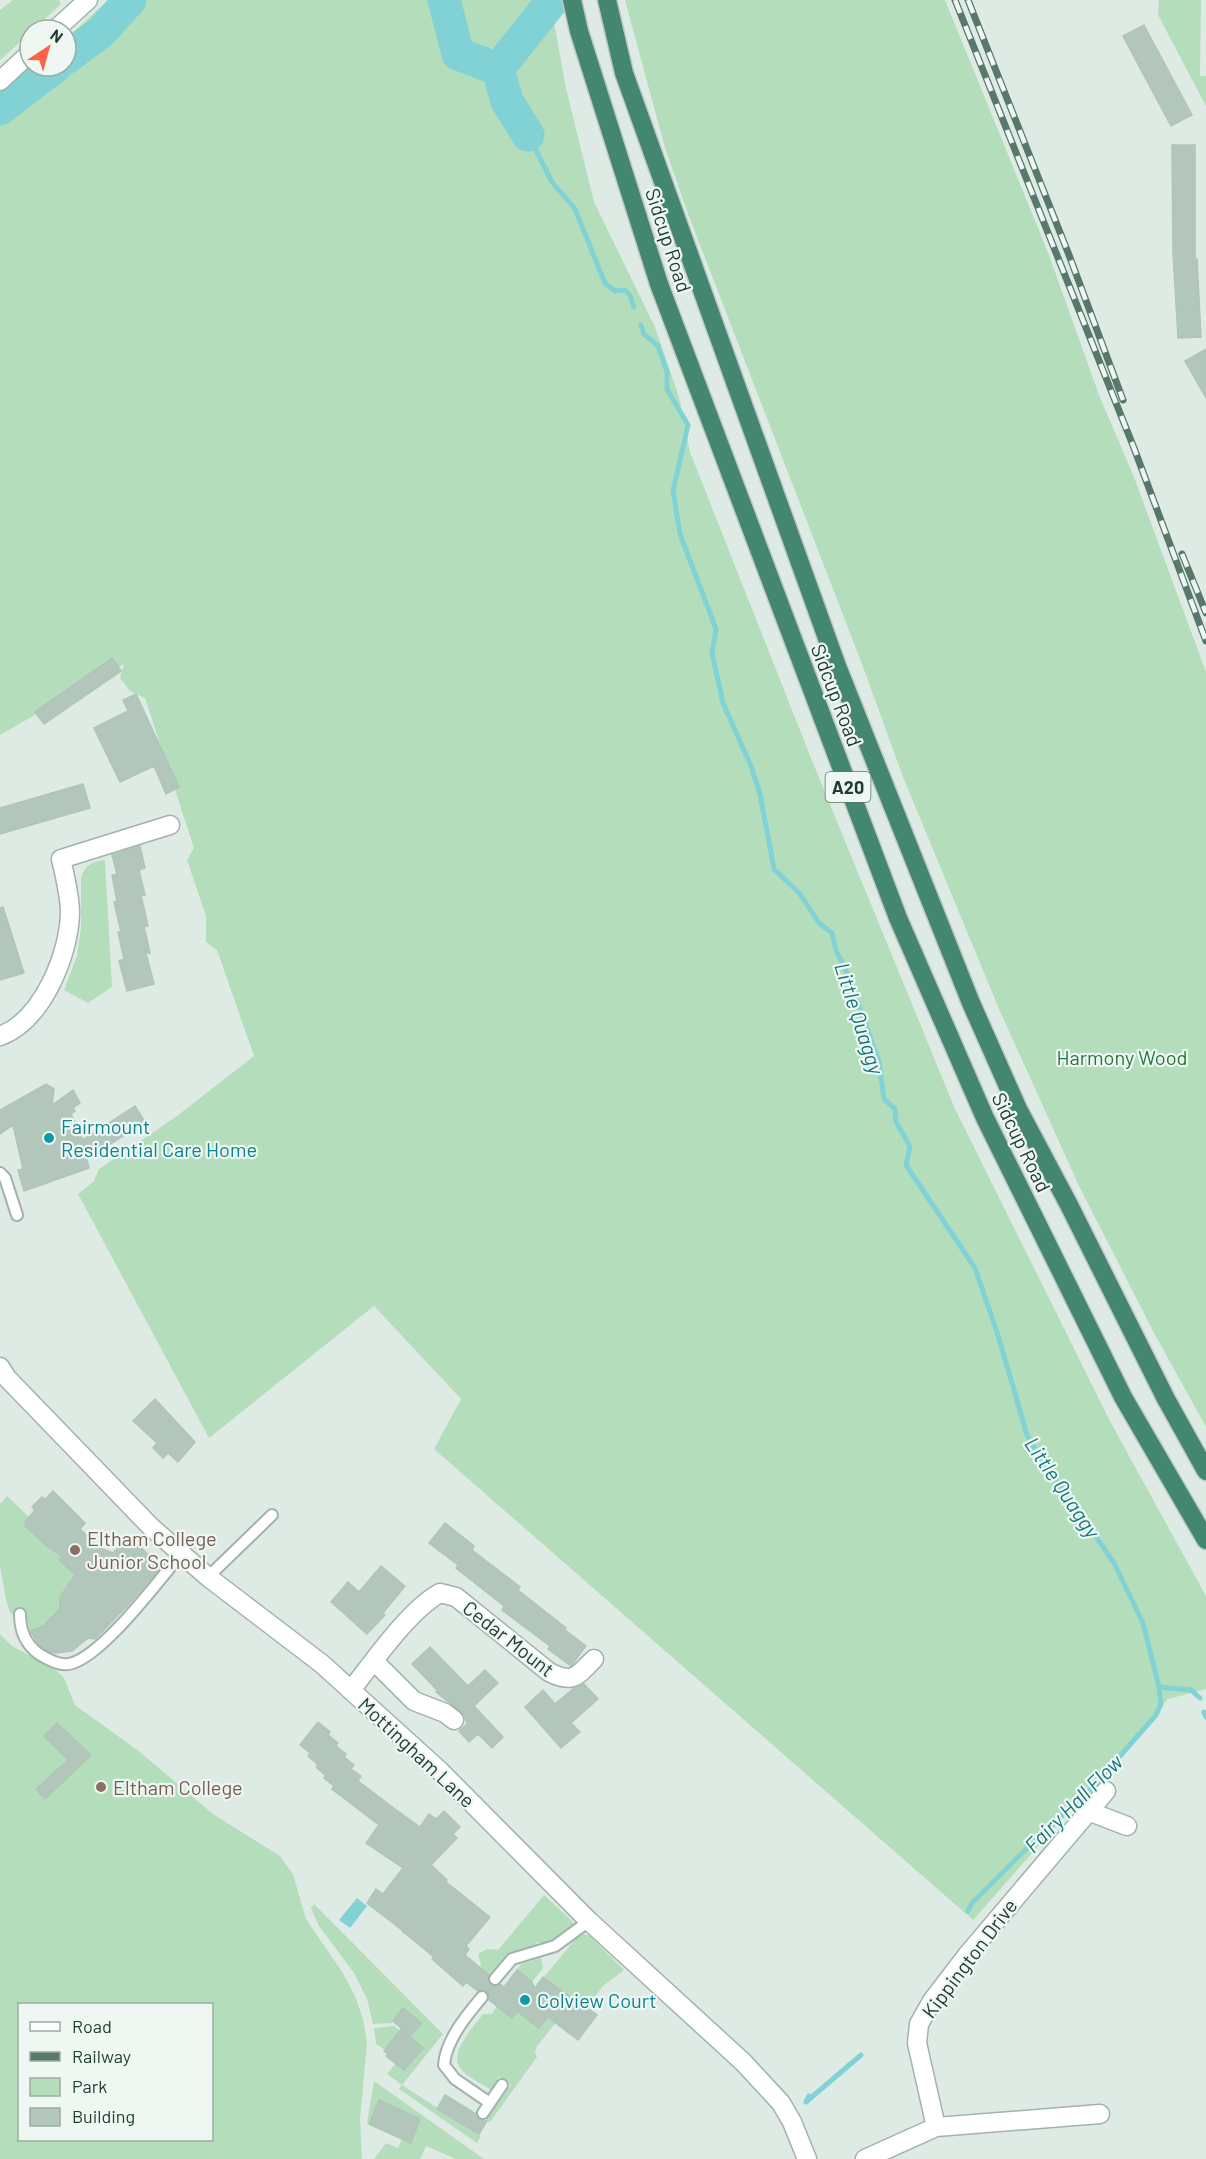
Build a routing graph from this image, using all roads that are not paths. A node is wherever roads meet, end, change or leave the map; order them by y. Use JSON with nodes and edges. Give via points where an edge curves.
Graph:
{"nodes":[{"id":1,"x":88,"y":0,"type":"edge"},
{"id":2,"x":572,"y":0,"type":"edge"},
{"id":3,"x":607,"y":0,"type":"edge"},
{"id":4,"x":68,"y":18,"type":"edge"},
{"id":5,"x":18,"y":65,"type":"edge"},
{"id":6,"x":0,"y":81,"type":"edge"},
{"id":7,"x":170,"y":825,"type":"dead end"},
{"id":8,"x":0,"y":1036,"type":"edge"},
{"id":9,"x":0,"y":1173,"type":"edge"},
{"id":10,"x":17,"y":1215,"type":"dead end"},
{"id":11,"x":0,"y":1367,"type":"edge"},
{"id":12,"x":1206,"y":1471,"type":"edge"},
{"id":13,"x":272,"y":1515,"type":"dead end"},
{"id":14,"x":1206,"y":1540,"type":"edge"},
{"id":15,"x":181,"y":1554,"type":"junction"},
{"id":16,"x":208,"y":1577,"type":"junction"},
{"id":17,"x":20,"y":1614,"type":"dead end"},
{"id":18,"x":594,"y":1659,"type":"dead end"},
{"id":19,"x":374,"y":1661,"type":"junction"},
{"id":20,"x":351,"y":1690,"type":"junction"},
{"id":21,"x":454,"y":1720,"type":"dead end"},
{"id":22,"x":1106,"y":1791,"type":"dead end"},
{"id":23,"x":1088,"y":1811,"type":"junction"},
{"id":24,"x":1127,"y":1826,"type":"dead end"},
{"id":25,"x":589,"y":1921,"type":"junction"},
{"id":26,"x":495,"y":1979,"type":"dead end"},
{"id":27,"x":482,"y":1997,"type":"dead end"},
{"id":28,"x":502,"y":2085,"type":"dead end"},
{"id":29,"x":490,"y":2103,"type":"junction"},
{"id":30,"x":483,"y":2113,"type":"dead end"},
{"id":31,"x":1100,"y":2114,"type":"dead end"},
{"id":32,"x":936,"y":2127,"type":"junction"},
{"id":33,"x":807,"y":2159,"type":"edge"},
{"id":34,"x":865,"y":2159,"type":"edge"}],
"edges":[{"from":1,"to":4,"type":"street"},
{"from":2,"to":14,"type":"highway","name":"Sidcup Road","number":"A20","via":[[659,284],[898,918],[984,1118],[1123,1397]]},
{"from":3,"to":12,"type":"highway","name":"Sidcup Road","number":"A20","via":[[628,83],[837,666],[967,992],[1018,1109]]},
{"from":5,"to":6,"type":"street"},
{"from":7,"to":8,"type":"street","via":[[61,859],[70,913],[60,967],[44,997],[20,1024]]},
{"from":9,"to":10,"type":"lane","via":[[6,1178]]},
{"from":11,"to":15,"type":"street","name":"Mottingham Lane","via":[[139,1516]]},
{"from":13,"to":16,"type":"lane"},
{"from":15,"to":16,"type":"street","name":"Mottingham Lane"},
{"from":15,"to":17,"type":"lane","via":[[93,1653],[72,1664],[54,1662],[30,1646],[22,1636]]},
{"from":16,"to":20,"type":"street","name":"Mottingham Lane"},
{"from":18,"to":19,"type":"street","name":"Cedar Mount","via":[[576,1677],[563,1679],[456,1597],[440,1593],[426,1601]]},
{"from":19,"to":20,"type":"street","name":"Cedar Mount"},
{"from":19,"to":21,"type":"street","via":[[414,1701]]},
{"from":20,"to":25,"type":"street","name":"Mottingham Lane","via":[[440,1771]]},
{"from":22,"to":23,"type":"street","name":"Kippington Drive"},
{"from":23,"to":24,"type":"street"},
{"from":23,"to":32,"type":"street","name":"Kippington Drive","via":[[968,1954],[919,2024],[917,2043]]},
{"from":25,"to":26,"type":"lane","via":[[555,1946],[512,1959]]},
{"from":25,"to":33,"type":"street","name":"Mottingham Lane","via":[[766,2085],[792,2122]]},
{"from":27,"to":29,"type":"lane","via":[[447,2049],[444,2065],[455,2079]]},
{"from":28,"to":29,"type":"lane"},
{"from":29,"to":30,"type":"lane"},
{"from":31,"to":32,"type":"street"},
{"from":32,"to":34,"type":"street"}]}
